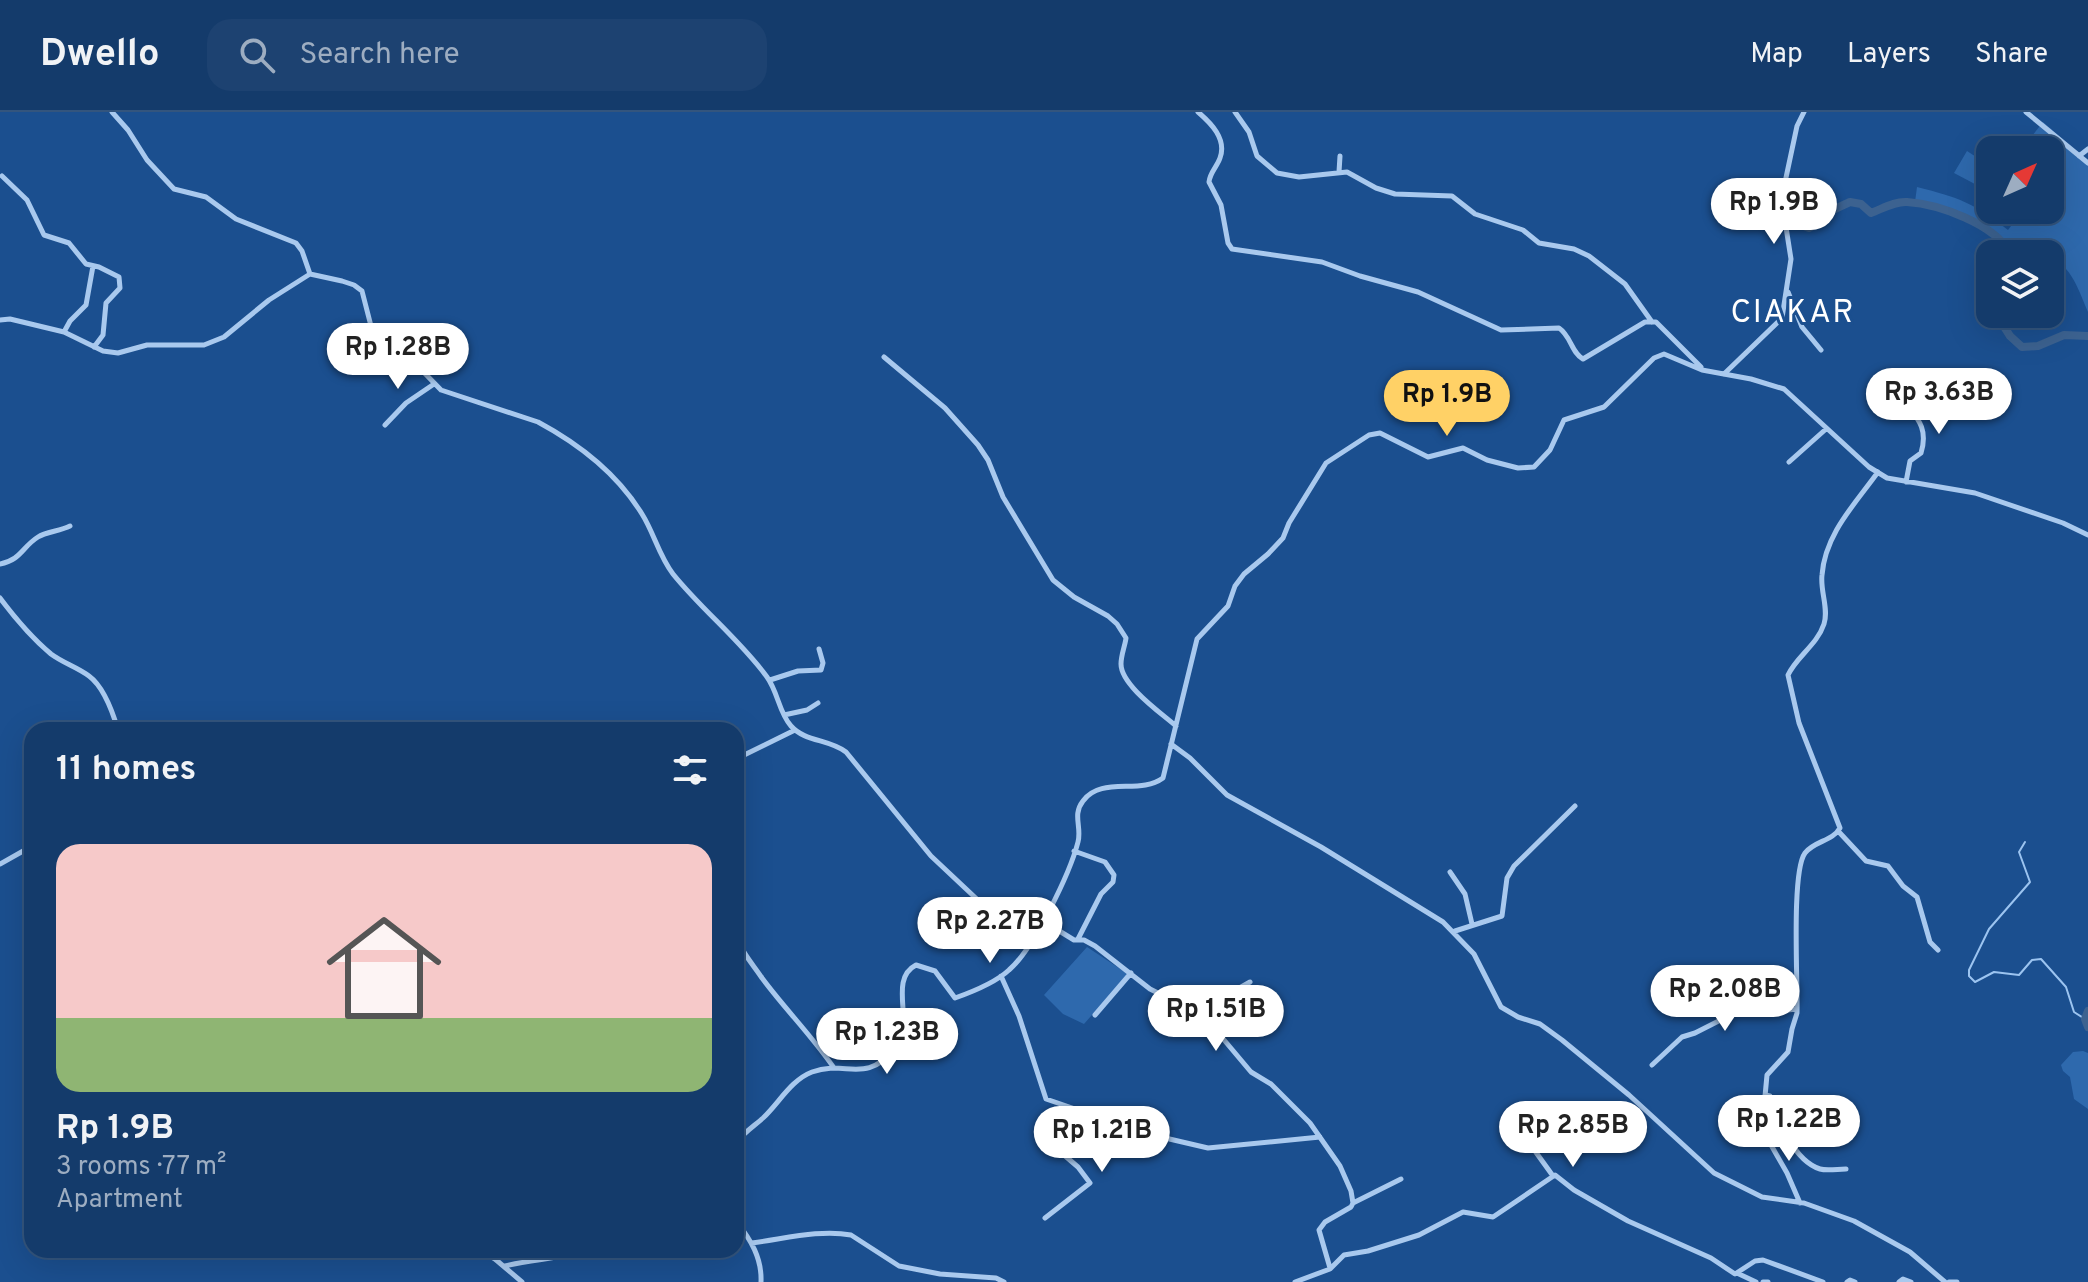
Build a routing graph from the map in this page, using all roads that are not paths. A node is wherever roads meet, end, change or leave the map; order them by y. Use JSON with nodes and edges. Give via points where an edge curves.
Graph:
{"nodes":[{"id":1,"x":112,"y":112,"type":"edge"},
{"id":2,"x":1198,"y":112,"type":"edge"},
{"id":3,"x":1235,"y":112,"type":"edge"},
{"id":4,"x":1804,"y":112,"type":"edge"},
{"id":5,"x":2026,"y":112,"type":"edge"},
{"id":6,"x":2088,"y":149,"type":"edge"},
{"id":7,"x":1340,"y":156,"type":"dead end"},
{"id":8,"x":2079,"y":156,"type":"junction"},
{"id":9,"x":2088,"y":163,"type":"edge"},
{"id":10,"x":1339,"y":172,"type":"junction"},
{"id":11,"x":2,"y":176,"type":"edge"},
{"id":12,"x":93,"y":266,"type":"junction"},
{"id":13,"x":310,"y":274,"type":"junction"},
{"id":14,"x":1788,"y":292,"type":"junction"},
{"id":15,"x":0,"y":320,"type":"edge"},
{"id":16,"x":1653,"y":324,"type":"junction"},
{"id":17,"x":64,"y":332,"type":"junction"},
{"id":18,"x":94,"y":347,"type":"junction"},
{"id":19,"x":1821,"y":350,"type":"dead end"},
{"id":20,"x":884,"y":357,"type":"dead end"},
{"id":21,"x":1708,"y":372,"type":"junction"},
{"id":22,"x":1724,"y":374,"type":"junction"},
{"id":23,"x":434,"y":384,"type":"junction"},
{"id":24,"x":1902,"y":397,"type":"dead end"},
{"id":25,"x":385,"y":425,"type":"dead end"},
{"id":26,"x":1826,"y":429,"type":"junction"},
{"id":27,"x":1789,"y":462,"type":"dead end"},
{"id":28,"x":1878,"y":472,"type":"junction"},
{"id":29,"x":1906,"y":482,"type":"junction"},
{"id":30,"x":70,"y":526,"type":"dead end"},
{"id":31,"x":2088,"y":535,"type":"edge"},
{"id":32,"x":0,"y":564,"type":"edge"},
{"id":33,"x":0,"y":598,"type":"edge"},
{"id":34,"x":819,"y":649,"type":"dead end"},
{"id":35,"x":770,"y":680,"type":"junction"},
{"id":36,"x":818,"y":703,"type":"dead end"},
{"id":37,"x":784,"y":715,"type":"junction"},
{"id":38,"x":115,"y":722,"type":"edge"},
{"id":39,"x":1176,"y":726,"type":"junction"},
{"id":40,"x":795,"y":730,"type":"junction"},
{"id":41,"x":1171,"y":744,"type":"junction"},
{"id":42,"x":744,"y":755,"type":"edge"},
{"id":43,"x":1575,"y":806,"type":"dead end"},
{"id":44,"x":1839,"y":832,"type":"junction"},
{"id":45,"x":24,"y":850,"type":"edge"},
{"id":46,"x":1074,"y":851,"type":"junction"},
{"id":47,"x":0,"y":864,"type":"edge"},
{"id":48,"x":1450,"y":872,"type":"dead end"},
{"id":49,"x":1043,"y":921,"type":"junction"},
{"id":50,"x":1472,"y":924,"type":"junction"},
{"id":51,"x":1455,"y":931,"type":"junction"},
{"id":52,"x":1031,"y":939,"type":"junction"},
{"id":53,"x":1078,"y":939,"type":"junction"},
{"id":54,"x":1938,"y":950,"type":"dead end"},
{"id":55,"x":744,"y":956,"type":"edge"},
{"id":56,"x":1131,"y":973,"type":"junction"},
{"id":57,"x":1001,"y":976,"type":"junction"},
{"id":58,"x":1250,"y":982,"type":"dead end"},
{"id":59,"x":1797,"y":1009,"type":"junction"},
{"id":60,"x":1195,"y":1013,"type":"junction"},
{"id":61,"x":1095,"y":1015,"type":"dead end"},
{"id":62,"x":1652,"y":1065,"type":"dead end"},
{"id":63,"x":834,"y":1068,"type":"junction"},
{"id":64,"x":1765,"y":1095,"type":"junction"},
{"id":65,"x":1069,"y":1108,"type":"junction"},
{"id":66,"x":744,"y":1136,"type":"edge"},
{"id":67,"x":1320,"y":1137,"type":"junction"},
{"id":68,"x":1535,"y":1151,"type":"dead end"},
{"id":69,"x":1846,"y":1169,"type":"dead end"},
{"id":70,"x":1553,"y":1176,"type":"junction"},
{"id":71,"x":1401,"y":1179,"type":"dead end"},
{"id":72,"x":1353,"y":1203,"type":"junction"},
{"id":73,"x":1800,"y":1203,"type":"junction"},
{"id":74,"x":1045,"y":1218,"type":"dead end"},
{"id":75,"x":744,"y":1232,"type":"edge"},
{"id":76,"x":752,"y":1243,"type":"junction"},
{"id":77,"x":492,"y":1258,"type":"edge"},
{"id":78,"x":550,"y":1258,"type":"edge"},
{"id":79,"x":505,"y":1266,"type":"junction"},
{"id":80,"x":1330,"y":1269,"type":"junction"},
{"id":81,"x":1738,"y":1274,"type":"junction"},
{"id":82,"x":522,"y":1282,"type":"edge"},
{"id":83,"x":761,"y":1282,"type":"edge"},
{"id":84,"x":1004,"y":1282,"type":"edge"},
{"id":85,"x":1295,"y":1282,"type":"edge"},
{"id":86,"x":1756,"y":1282,"type":"edge"},
{"id":87,"x":1823,"y":1282,"type":"edge"},
{"id":88,"x":1847,"y":1282,"type":"edge"},
{"id":89,"x":1855,"y":1282,"type":"edge"},
{"id":90,"x":1899,"y":1282,"type":"edge"},
{"id":91,"x":1911,"y":1282,"type":"edge"},
{"id":92,"x":1947,"y":1282,"type":"edge"},
{"id":93,"x":1957,"y":1282,"type":"edge"}],
"edges":[{"from":1,"to":13,"type":"street","via":[[171,186],[206,197],[236,219],[296,243]]},
{"from":2,"to":16,"type":"street","via":[[1222,146],[1209,182],[1232,249],[1322,262],[1435,298],[1501,330],[1559,328],[1583,359],[1645,322]]},
{"from":3,"to":10,"type":"street","via":[[1257,156],[1277,173],[1299,177]]},
{"from":4,"to":14,"type":"street","via":[[1784,187],[1791,259]]},
{"from":5,"to":8,"type":"street"},
{"from":6,"to":8,"type":"street"},
{"from":7,"to":10,"type":"street"},
{"from":8,"to":9,"type":"street"},
{"from":10,"to":16,"type":"street","via":[[1395,194],[1452,196],[1475,214],[1523,230],[1539,243],[1583,253],[1625,284]]},
{"from":11,"to":12,"type":"street","via":[[27,200],[44,235],[69,243]]},
{"from":12,"to":17,"type":"street","via":[[86,305]]},
{"from":12,"to":18,"type":"street","via":[[117,274],[120,286],[106,303],[103,335]]},
{"from":13,"to":18,"type":"street","via":[[224,337],[204,345],[147,345],[118,353]]},
{"from":13,"to":23,"type":"street","via":[[362,291],[371,326],[381,340],[410,358]]},
{"from":14,"to":19,"type":"street","via":[[1802,327]]},
{"from":14,"to":22,"type":"street","via":[[1778,324]]},
{"from":15,"to":17,"type":"street"},
{"from":16,"to":21,"type":"street","via":[[1666,330]]},
{"from":17,"to":18,"type":"street"},
{"from":20,"to":39,"type":"street","via":[[945,408],[978,445],[1047,572],[1117,624],[1126,638],[1121,663],[1125,676]]},
{"from":21,"to":22,"type":"street"},
{"from":21,"to":39,"type":"street","via":[[1661,353],[1600,410],[1564,420],[1550,450],[1534,467],[1487,460],[1465,449],[1428,457],[1380,433],[1349,446],[1326,463],[1283,538],[1244,574],[1228,606],[1197,639]]},
{"from":22,"to":26,"type":"street","via":[[1784,389]]},
{"from":23,"to":25,"type":"street"},
{"from":23,"to":35,"type":"street","via":[[538,422],[610,473],[643,516],[670,571]]},
{"from":24,"to":29,"type":"street","via":[[1922,422],[1924,435]]},
{"from":26,"to":27,"type":"street"},
{"from":26,"to":28,"type":"street"},
{"from":28,"to":29,"type":"street"},
{"from":28,"to":44,"type":"street","via":[[1829,545],[1821,579],[1825,622],[1788,675],[1799,723]]},
{"from":29,"to":31,"type":"street","via":[[1975,493]]},
{"from":30,"to":32,"type":"street","via":[[40,536],[15,560]]},
{"from":33,"to":38,"type":"street","via":[[51,654],[96,683]]},
{"from":34,"to":35,"type":"street","via":[[821,670]]},
{"from":35,"to":37,"type":"street"},
{"from":36,"to":37,"type":"street"},
{"from":37,"to":40,"type":"street"},
{"from":39,"to":41,"type":"street"},
{"from":40,"to":42,"type":"street"},
{"from":40,"to":52,"type":"street","via":[[846,752],[931,856],[981,903]]},
{"from":41,"to":46,"type":"street","via":[[1160,781],[1100,790],[1084,798],[1076,813],[1079,840]]},
{"from":41,"to":51,"type":"street","via":[[1227,795]]},
{"from":43,"to":50,"type":"street","via":[[1514,866],[1502,916]]},
{"from":44,"to":54,"type":"street","via":[[1866,861],[1889,867],[1915,895],[1930,942]]},
{"from":44,"to":59,"type":"street","via":[[1807,851],[1801,865]]},
{"from":45,"to":47,"type":"street"},
{"from":46,"to":49,"type":"street"},
{"from":46,"to":53,"type":"street","via":[[1105,862],[1114,875]]},
{"from":48,"to":50,"type":"street","via":[[1465,894]]},
{"from":49,"to":52,"type":"street"},
{"from":49,"to":53,"type":"street"},
{"from":50,"to":51,"type":"street"},
{"from":51,"to":73,"type":"street","via":[[1505,1011],[1540,1024],[1562,1040],[1721,1178],[1762,1197]]},
{"from":52,"to":57,"type":"street","via":[[1025,953]]},
{"from":53,"to":56,"type":"street"},
{"from":55,"to":63,"type":"street"},
{"from":56,"to":60,"type":"street"},
{"from":56,"to":61,"type":"street"},
{"from":57,"to":63,"type":"street","via":[[955,998],[935,971],[916,965],[908,969],[902,981],[902,1041],[873,1067]]},
{"from":57,"to":65,"type":"street","via":[[1030,1044],[1044,1097]]},
{"from":58,"to":60,"type":"street"},
{"from":59,"to":62,"type":"street","via":[[1769,1012],[1754,1003],[1682,1037]]},
{"from":59,"to":64,"type":"street","via":[[1789,1049],[1769,1070]]},
{"from":60,"to":67,"type":"street"},
{"from":63,"to":66,"type":"street","via":[[798,1080]]},
{"from":64,"to":69,"type":"street","via":[[1805,1159],[1820,1169]]},
{"from":64,"to":73,"type":"street","via":[[1769,1138]]},
{"from":65,"to":67,"type":"street","via":[[1208,1148]]},
{"from":65,"to":74,"type":"street","via":[[1050,1140],[1090,1184]]},
{"from":67,"to":72,"type":"street","via":[[1340,1166]]},
{"from":68,"to":70,"type":"street"},
{"from":70,"to":80,"type":"street","via":[[1493,1217],[1463,1212],[1419,1235],[1344,1255]]},
{"from":70,"to":81,"type":"street","via":[[1628,1221]]},
{"from":71,"to":72,"type":"street"},
{"from":72,"to":80,"type":"street","via":[[1319,1230]]},
{"from":73,"to":92,"type":"street","via":[[1882,1235]]},
{"from":75,"to":76,"type":"street"},
{"from":76,"to":83,"type":"street"},
{"from":76,"to":84,"type":"street","via":[[845,1234],[899,1266]]},
{"from":77,"to":79,"type":"street"},
{"from":78,"to":79,"type":"street"},
{"from":79,"to":82,"type":"street"},
{"from":80,"to":85,"type":"street"},
{"from":81,"to":86,"type":"street"},
{"from":81,"to":87,"type":"street","via":[[1763,1260]]},
{"from":88,"to":89,"type":"street"},
{"from":90,"to":91,"type":"street"},
{"from":92,"to":93,"type":"street"}]}
